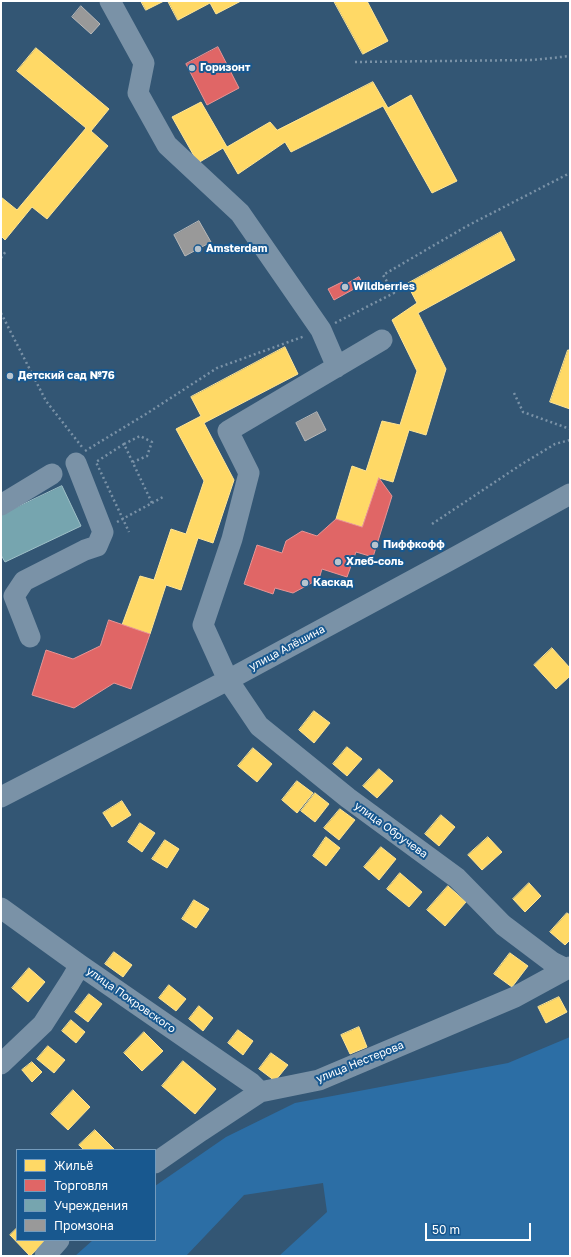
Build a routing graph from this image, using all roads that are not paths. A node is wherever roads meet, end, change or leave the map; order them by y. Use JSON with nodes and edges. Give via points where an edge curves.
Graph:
{"nodes":[{"id":1,"x":110,"y":1,"type":"edge"},
{"id":2,"x":382,"y":340,"type":"dead end"},
{"id":3,"x":337,"y":367,"type":"junction"},
{"id":4,"x":82,"y":456,"type":"road end"},
{"id":5,"x":52,"y":474,"type":"dead end"},
{"id":6,"x":570,"y":494,"type":"edge"},
{"id":7,"x":1,"y":505,"type":"edge"},
{"id":8,"x":30,"y":637,"type":"dead end"},
{"id":9,"x":228,"y":680,"type":"junction"},
{"id":10,"x":1,"y":797,"type":"edge"},
{"id":11,"x":1,"y":908,"type":"edge"},
{"id":12,"x":80,"y":965,"type":"junction"},
{"id":13,"x":568,"y":968,"type":"edge"},
{"id":14,"x":1,"y":1064,"type":"edge"},
{"id":15,"x":260,"y":1092,"type":"junction"},
{"id":16,"x":156,"y":1162,"type":"edge"},
{"id":17,"x":58,"y":1241,"type":"edge"},
{"id":18,"x":45,"y":1256,"type":"edge"}],
"edges":[{"from":1,"to":3,"type":"street","via":[[144,63],[138,93],[167,145],[240,213],[321,330]]},
{"from":2,"to":3,"type":"street"},
{"from":3,"to":9,"type":"street","name":"улица Обручева","via":[[228,431],[249,473],[232,539],[203,625]]},
{"from":4,"to":8,"type":"street","via":[[103,532],[97,546],[24,581],[14,596]]},
{"from":5,"to":7,"type":"street"},
{"from":6,"to":9,"type":"street","name":"улица Алёшина"},
{"from":9,"to":10,"type":"street","name":"улица Алёшина"},
{"from":9,"to":13,"type":"street","name":"улица Обручева","via":[[259,726],[348,798],[457,878],[502,925],[552,962]]},
{"from":11,"to":12,"type":"street","name":"улица Покровского"},
{"from":12,"to":14,"type":"street","via":[[43,1024]]},
{"from":12,"to":15,"type":"street","name":"улица Покровского","via":[[251,1083]]},
{"from":13,"to":15,"type":"street","name":"улица Нестерова","via":[[515,997],[319,1080]]},
{"from":15,"to":16,"type":"street","name":"улица Нестерова"},
{"from":17,"to":18,"type":"street"}]}
